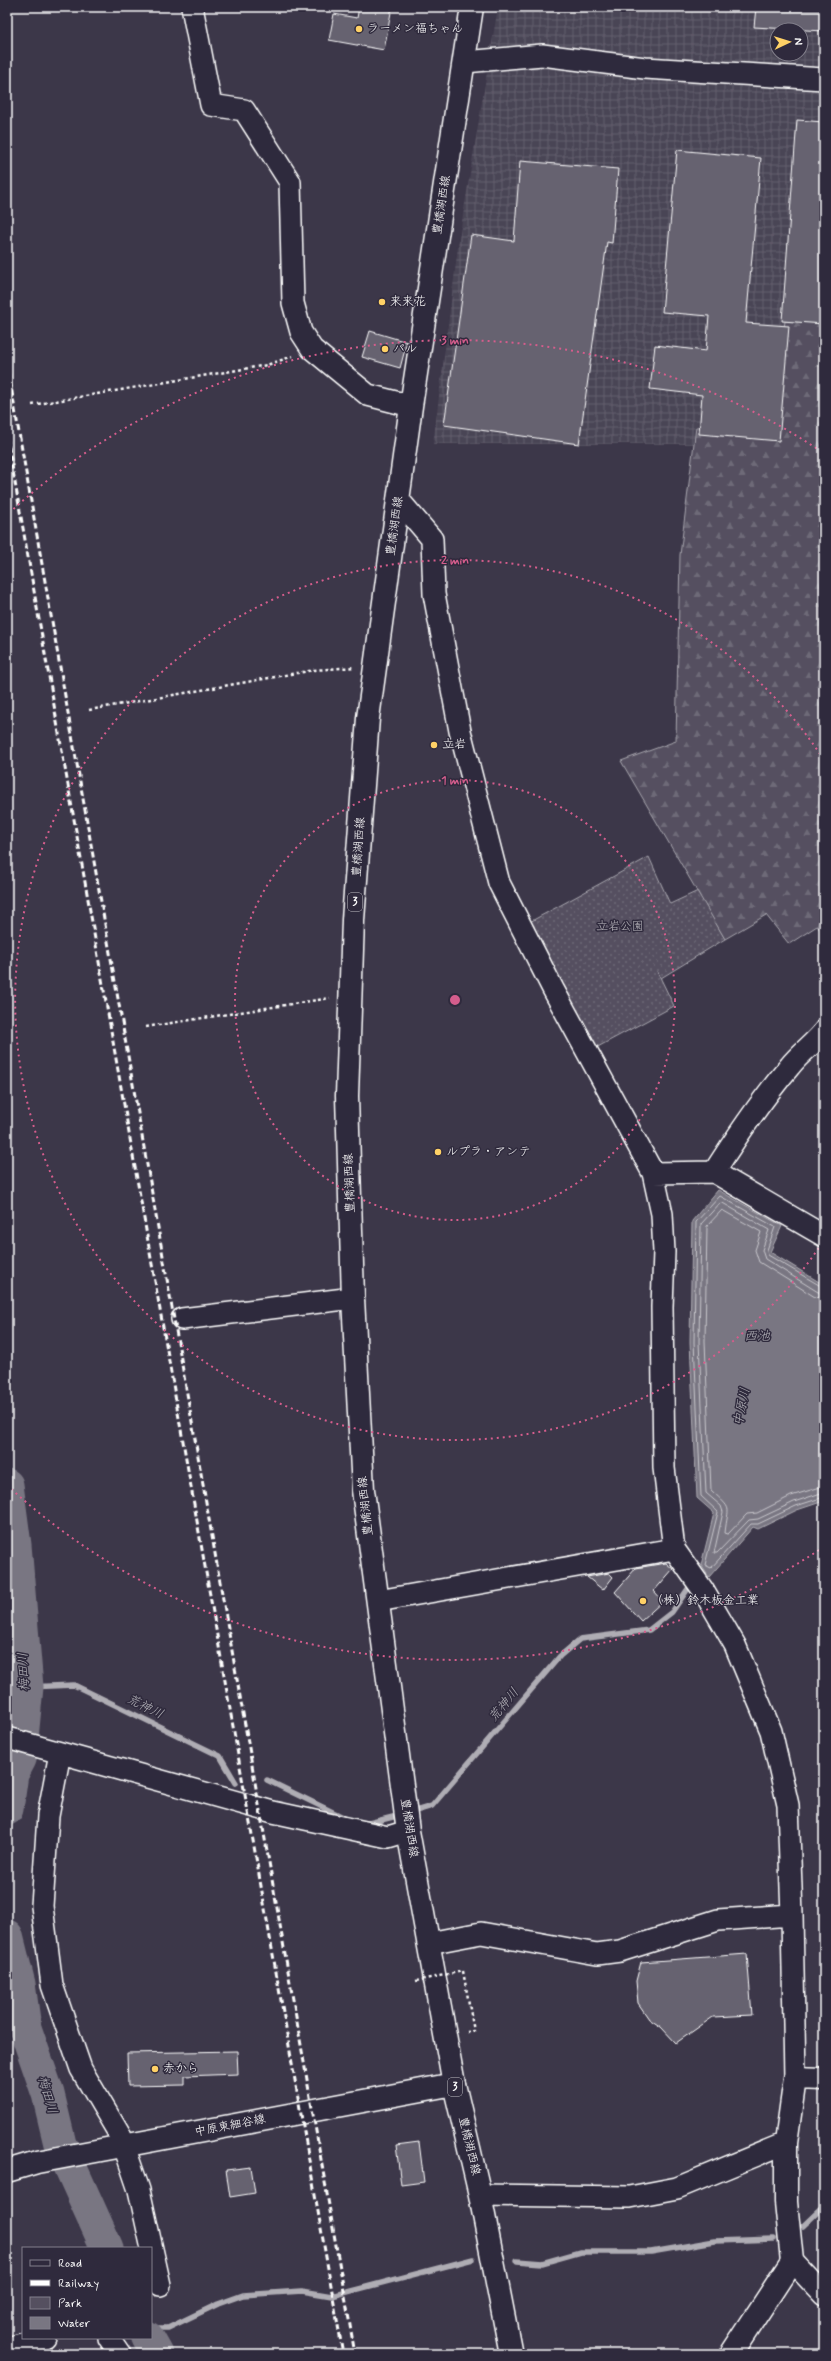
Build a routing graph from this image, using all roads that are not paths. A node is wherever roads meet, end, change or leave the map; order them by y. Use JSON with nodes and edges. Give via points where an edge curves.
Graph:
{"nodes":[{"id":1,"x":192,"y":7,"type":"edge"},
{"id":2,"x":472,"y":7,"type":"edge"},
{"id":3,"x":465,"y":62,"type":"junction"},
{"id":4,"x":824,"y":79,"type":"edge"},
{"id":5,"x":411,"y":406,"type":"junction"},
{"id":6,"x":398,"y":498,"type":"junction"},
{"id":7,"x":821,"y":1039,"type":"edge"},
{"id":8,"x":714,"y":1172,"type":"junction"},
{"id":9,"x":653,"y":1173,"type":"junction"},
{"id":10,"x":824,"y":1236,"type":"edge"},
{"id":11,"x":353,"y":1298,"type":"junction"},
{"id":12,"x":182,"y":1319,"type":"dead end"},
{"id":13,"x":674,"y":1549,"type":"junction"},
{"id":14,"x":378,"y":1601,"type":"junction"},
{"id":15,"x":7,"y":1738,"type":"edge"},
{"id":16,"x":56,"y":1751,"type":"junction"},
{"id":17,"x":407,"y":1817,"type":"junction"},
{"id":18,"x":792,"y":1915,"type":"junction"},
{"id":19,"x":429,"y":1943,"type":"junction"},
{"id":20,"x":795,"y":2078,"type":"junction"},
{"id":21,"x":824,"y":2079,"type":"edge"},
{"id":22,"x":454,"y":2084,"type":"junction"},
{"id":23,"x":786,"y":2143,"type":"junction"},
{"id":24,"x":120,"y":2147,"type":"junction"},
{"id":25,"x":7,"y":2171,"type":"edge"},
{"id":26,"x":480,"y":2195,"type":"junction"},
{"id":27,"x":152,"y":2247,"type":"edge"},
{"id":28,"x":152,"y":2249,"type":"edge"},
{"id":29,"x":792,"y":2261,"type":"junction"},
{"id":30,"x":160,"y":2285,"type":"dead end"},
{"id":31,"x":824,"y":2295,"type":"edge"},
{"id":32,"x":41,"y":2339,"type":"edge"},
{"id":33,"x":110,"y":2339,"type":"edge"},
{"id":34,"x":7,"y":2348,"type":"edge"},
{"id":35,"x":120,"y":2354,"type":"edge"},
{"id":36,"x":511,"y":2354,"type":"edge"},
{"id":37,"x":731,"y":2354,"type":"edge"}],
"edges":[{"from":1,"to":5,"type":"street","via":[[211,105],[244,110],[290,182],[293,303],[301,332],[312,349],[368,395]]},
{"from":2,"to":3,"type":"main road","name":"豊橋湖西線","number":"3"},
{"from":3,"to":4,"type":"street","via":[[542,55],[646,68]]},
{"from":3,"to":5,"type":"main road","name":"豊橋湖西線","number":"3"},
{"from":5,"to":6,"type":"main road","name":"豊橋湖西線","number":"3"},
{"from":6,"to":9,"type":"street","via":[[432,539],[434,594],[460,732],[499,883],[553,989]]},
{"from":6,"to":11,"type":"main road","name":"豊橋湖西線","number":"3","via":[[366,757],[353,920],[347,1096]]},
{"from":7,"to":8,"type":"street","via":[[791,1064]]},
{"from":8,"to":9,"type":"street"},
{"from":8,"to":10,"type":"street"},
{"from":9,"to":13,"type":"street","via":[[662,1214],[664,1468]]},
{"from":11,"to":12,"type":"street"},
{"from":11,"to":14,"type":"main road","name":"豊橋湖西線","number":"3","via":[[363,1490]]},
{"from":13,"to":14,"type":"street"},
{"from":13,"to":18,"type":"street","via":[[703,1590],[735,1645],[771,1731],[788,1805]]},
{"from":14,"to":17,"type":"main road","name":"豊橋湖西線","number":"3"},
{"from":15,"to":16,"type":"street"},
{"from":16,"to":17,"type":"street","via":[[273,1812],[372,1834],[388,1837]]},
{"from":16,"to":24,"type":"street","via":[[48,1816],[42,1906],[52,1985],[81,2069],[121,2137]]},
{"from":17,"to":19,"type":"main road","name":"豊橋湖西線","number":"3"},
{"from":18,"to":19,"type":"street","via":[[718,1920],[620,1951],[597,1954],[481,1933]]},
{"from":18,"to":20,"type":"street"},
{"from":19,"to":22,"type":"main road","name":"豊橋湖西線","number":"3"},
{"from":20,"to":21,"type":"main road"},
{"from":20,"to":23,"type":"main road"},
{"from":22,"to":24,"type":"main road","name":"中原東細谷線"},
{"from":22,"to":26,"type":"main road","name":"豊橋湖西線","number":"3"},
{"from":23,"to":26,"type":"street","via":[[677,2188],[630,2197]]},
{"from":23,"to":29,"type":"main road","via":[[786,2202]]},
{"from":24,"to":25,"type":"main road","name":"中原東細谷線","via":[[38,2162]]},
{"from":24,"to":27,"type":"street","via":[[139,2190]]},
{"from":26,"to":36,"type":"main road","name":"豊橋湖西線","number":"3"},
{"from":28,"to":30,"type":"street"},
{"from":29,"to":31,"type":"street"},
{"from":29,"to":37,"type":"main road"},
{"from":32,"to":34,"type":"street"},
{"from":33,"to":35,"type":"street"}]}
